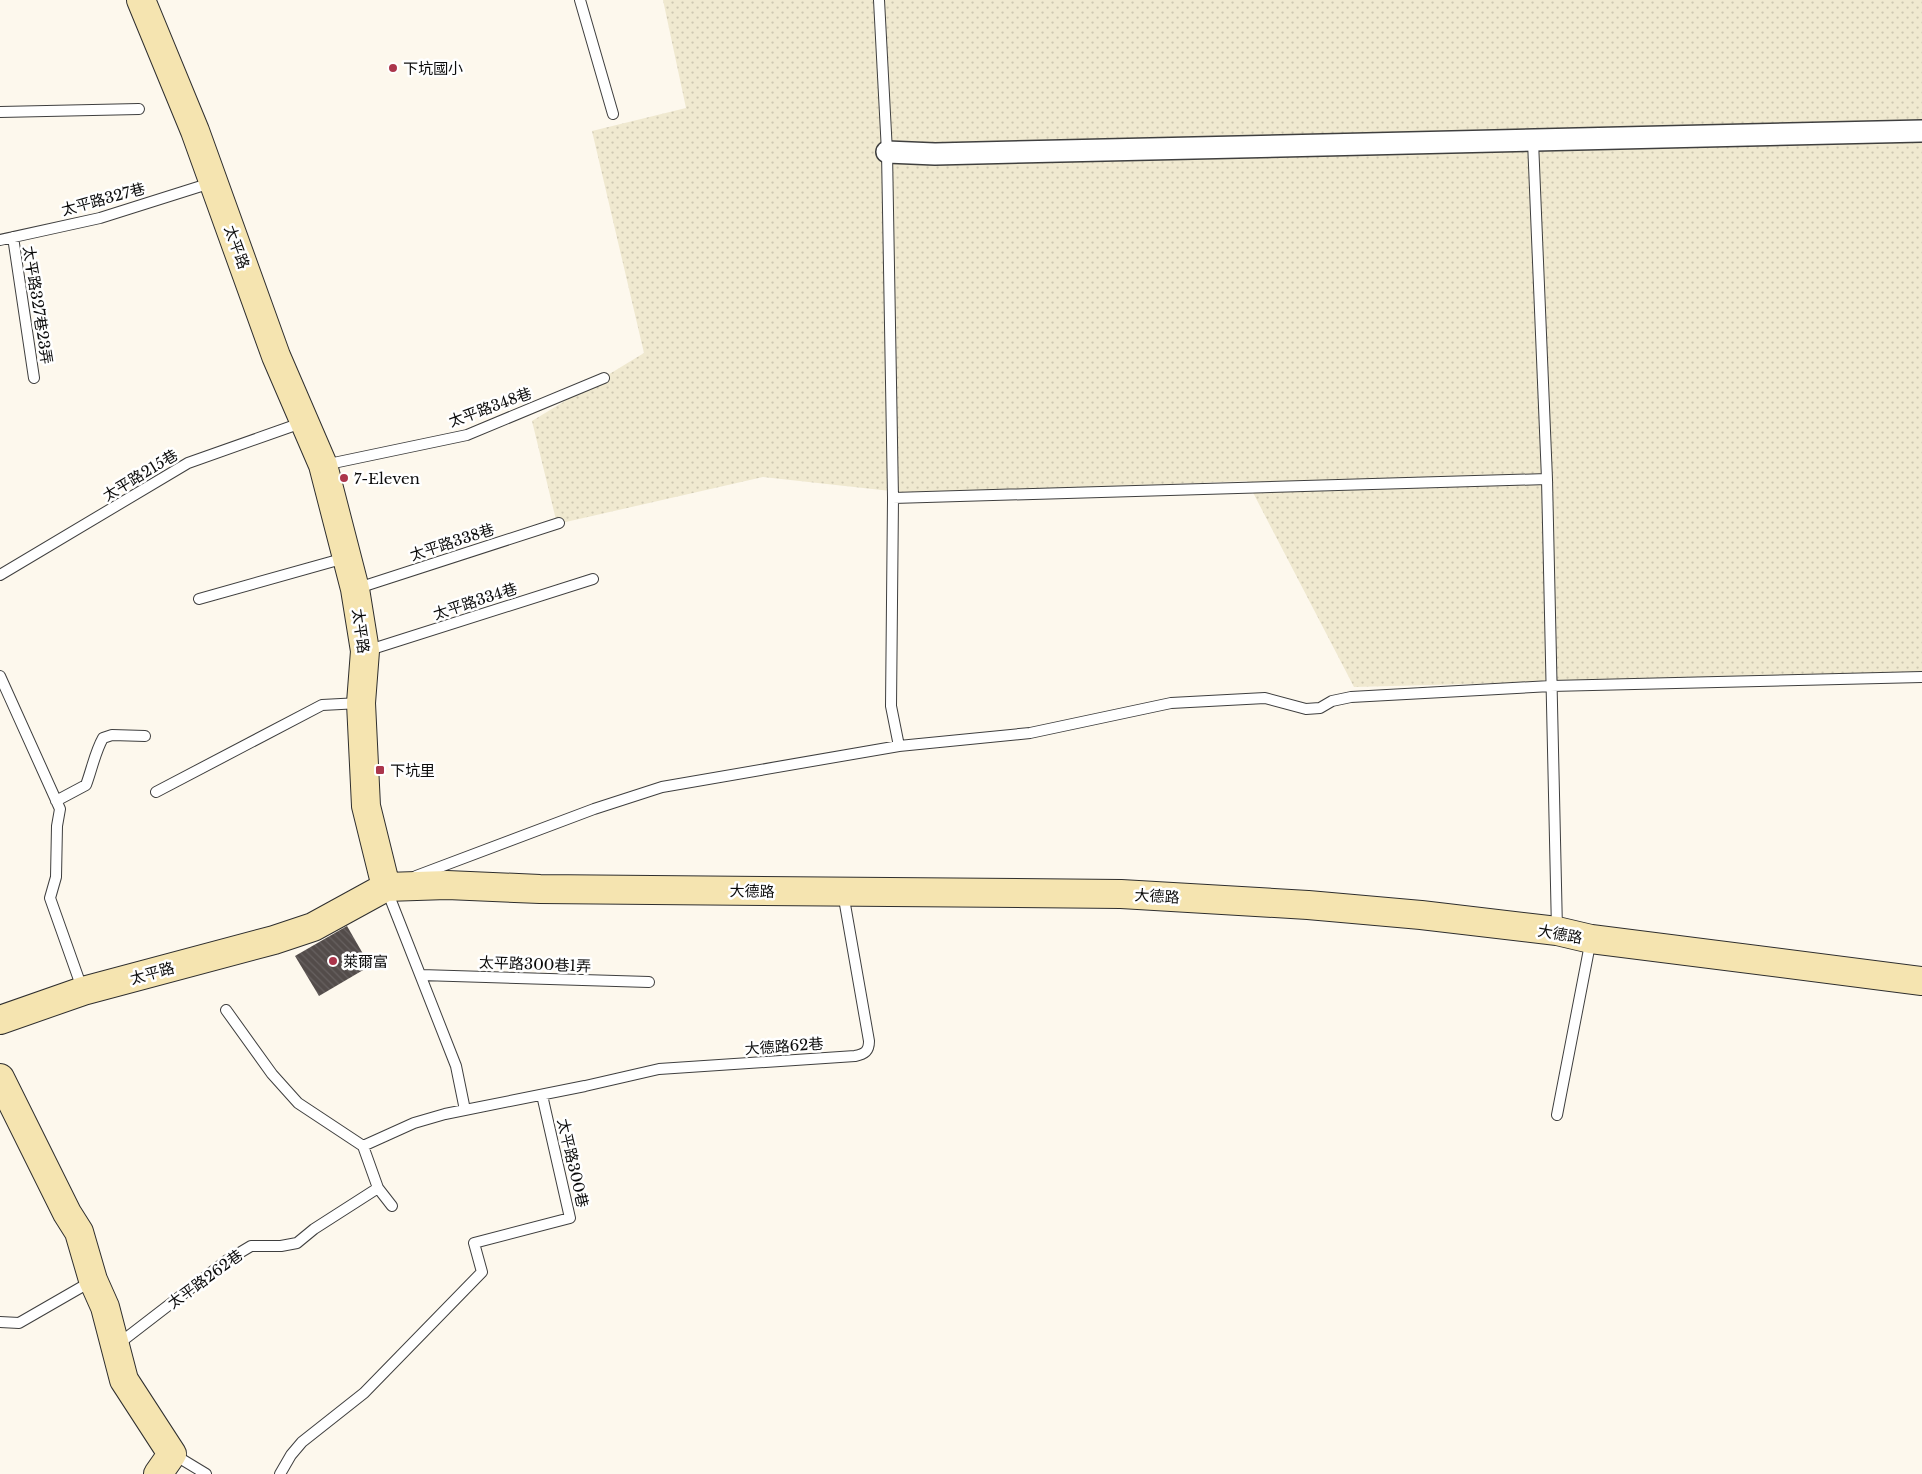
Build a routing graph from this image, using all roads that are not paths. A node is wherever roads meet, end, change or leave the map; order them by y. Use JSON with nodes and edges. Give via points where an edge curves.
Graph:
{"nodes":[{"id":1,"x":141,"y":0,"type":"edge"},
{"id":2,"x":580,"y":0,"type":"edge"},
{"id":3,"x":879,"y":0,"type":"edge"},
{"id":4,"x":139,"y":108,"type":"dead end"},
{"id":5,"x":0,"y":112,"type":"edge"},
{"id":6,"x":612,"y":114,"type":"dead end"},
{"id":7,"x":1922,"y":131,"type":"edge"},
{"id":8,"x":1533,"y":141,"type":"junction"},
{"id":9,"x":887,"y":152,"type":"junction"},
{"id":10,"x":214,"y":182,"type":"junction"},
{"id":11,"x":13,"y":237,"type":"junction"},
{"id":12,"x":0,"y":240,"type":"edge"},
{"id":13,"x":34,"y":378,"type":"dead end"},
{"id":14,"x":604,"y":378,"type":"dead end"},
{"id":15,"x":305,"y":422,"type":"junction"},
{"id":16,"x":323,"y":465,"type":"junction"},
{"id":17,"x":1547,"y":479,"type":"junction"},
{"id":18,"x":893,"y":498,"type":"junction"},
{"id":19,"x":559,"y":523,"type":"dead end"},
{"id":20,"x":346,"y":558,"type":"junction"},
{"id":21,"x":0,"y":575,"type":"edge"},
{"id":22,"x":593,"y":579,"type":"dead end"},
{"id":23,"x":354,"y":589,"type":"junction"},
{"id":24,"x":199,"y":599,"type":"dead end"},
{"id":25,"x":365,"y":651,"type":"junction"},
{"id":26,"x":0,"y":676,"type":"edge"},
{"id":27,"x":1922,"y":677,"type":"edge"},
{"id":28,"x":1550,"y":686,"type":"junction"},
{"id":29,"x":361,"y":703,"type":"junction"},
{"id":30,"x":144,"y":736,"type":"dead end"},
{"id":31,"x":899,"y":746,"type":"junction"},
{"id":32,"x":156,"y":792,"type":"dead end"},
{"id":33,"x":56,"y":801,"type":"junction"},
{"id":34,"x":386,"y":887,"type":"junction"},
{"id":35,"x":842,"y":892,"type":"junction"},
{"id":36,"x":1557,"y":931,"type":"junction"},
{"id":37,"x":1590,"y":939,"type":"junction"},
{"id":38,"x":421,"y":975,"type":"junction"},
{"id":39,"x":1922,"y":981,"type":"edge"},
{"id":40,"x":649,"y":982,"type":"dead end"},
{"id":41,"x":83,"y":991,"type":"junction"},
{"id":42,"x":226,"y":1010,"type":"dead end"},
{"id":43,"x":0,"y":1020,"type":"edge"},
{"id":44,"x":0,"y":1078,"type":"edge"},
{"id":45,"x":542,"y":1095,"type":"junction"},
{"id":46,"x":465,"y":1110,"type":"junction"},
{"id":47,"x":1557,"y":1115,"type":"dead end"},
{"id":48,"x":363,"y":1146,"type":"junction"},
{"id":49,"x":378,"y":1188,"type":"junction"},
{"id":50,"x":392,"y":1206,"type":"dead end"},
{"id":51,"x":93,"y":1280,"type":"junction"},
{"id":52,"x":0,"y":1322,"type":"edge"},
{"id":53,"x":116,"y":1346,"type":"junction"},
{"id":54,"x":165,"y":1464,"type":"edge"},
{"id":55,"x":206,"y":1474,"type":"edge"},
{"id":56,"x":280,"y":1474,"type":"edge"}],
"edges":[{"from":1,"to":10,"type":"street","name":"太平路"},
{"from":2,"to":6,"type":"lane"},
{"from":3,"to":9,"type":"lane"},
{"from":4,"to":5,"type":"lane"},
{"from":7,"to":8,"type":"street"},
{"from":8,"to":9,"type":"street","via":[[935,154]]},
{"from":8,"to":17,"type":"lane"},
{"from":9,"to":18,"type":"lane"},
{"from":10,"to":11,"type":"lane","name":"太平路327巷","via":[[100,218]]},
{"from":10,"to":15,"type":"street","name":"太平路","via":[[276,356]]},
{"from":11,"to":12,"type":"lane","name":"太平路327巷"},
{"from":11,"to":13,"type":"lane","name":"太平路327巷23弄"},
{"from":14,"to":16,"type":"lane","name":"太平路348巷","via":[[467,435]]},
{"from":15,"to":16,"type":"street","name":"太平路"},
{"from":15,"to":21,"type":"lane","name":"太平路215巷","via":[[188,463]]},
{"from":16,"to":20,"type":"street","name":"太平路"},
{"from":17,"to":18,"type":"lane"},
{"from":17,"to":28,"type":"lane"},
{"from":18,"to":31,"type":"lane","via":[[891,706]]},
{"from":19,"to":23,"type":"lane","name":"太平路338巷"},
{"from":20,"to":23,"type":"street","name":"太平路"},
{"from":20,"to":24,"type":"lane"},
{"from":22,"to":25,"type":"lane","name":"太平路334巷"},
{"from":23,"to":25,"type":"street","name":"太平路"},
{"from":25,"to":29,"type":"street","name":"太平路"},
{"from":26,"to":33,"type":"lane"},
{"from":27,"to":28,"type":"lane"},
{"from":28,"to":31,"type":"lane","via":[[1351,697],[1332,701],[1320,708],[1306,709],[1265,698],[1170,703],[1030,734]]},
{"from":28,"to":36,"type":"lane"},
{"from":29,"to":32,"type":"lane","via":[[322,705]]},
{"from":29,"to":34,"type":"street","name":"太平路","via":[[366,806]]},
{"from":30,"to":33,"type":"lane","via":[[112,735],[103,738],[86,785]]},
{"from":31,"to":34,"type":"lane","via":[[662,787],[594,808]]},
{"from":33,"to":41,"type":"lane","via":[[60,809],[56,877],[50,898]]},
{"from":34,"to":35,"type":"street","name":"大德路","via":[[447,885]]},
{"from":34,"to":38,"type":"lane"},
{"from":34,"to":41,"type":"street","name":"太平路","via":[[305,929],[274,940]]},
{"from":35,"to":36,"type":"street","name":"大德路","via":[[1121,894],[1308,905]]},
{"from":35,"to":45,"type":"lane","name":"大德路62巷","via":[[869,1041],[869,1048],[864,1054],[659,1069]]},
{"from":36,"to":37,"type":"street","name":"大德路"},
{"from":37,"to":39,"type":"street","name":"大德路"},
{"from":37,"to":47,"type":"lane"},
{"from":38,"to":40,"type":"lane","name":"太平路300巷1弄"},
{"from":38,"to":46,"type":"lane","via":[[456,1066]]},
{"from":41,"to":43,"type":"street","name":"太平路"},
{"from":42,"to":48,"type":"lane","via":[[272,1074],[298,1103]]},
{"from":44,"to":51,"type":"street","via":[[79,1232]]},
{"from":45,"to":46,"type":"lane"},
{"from":45,"to":56,"type":"lane","name":"太平路300巷","via":[[570,1218],[474,1244],[482,1272],[364,1393],[302,1442]]},
{"from":46,"to":48,"type":"lane","via":[[414,1123]]},
{"from":48,"to":49,"type":"lane"},
{"from":49,"to":50,"type":"lane"},
{"from":49,"to":53,"type":"lane","name":"太平路262巷","via":[[314,1228],[297,1243],[251,1246],[226,1261]]},
{"from":51,"to":52,"type":"lane","via":[[19,1323]]},
{"from":51,"to":53,"type":"street"},
{"from":53,"to":54,"type":"street","via":[[124,1380]]},
{"from":54,"to":55,"type":"lane"}]}
